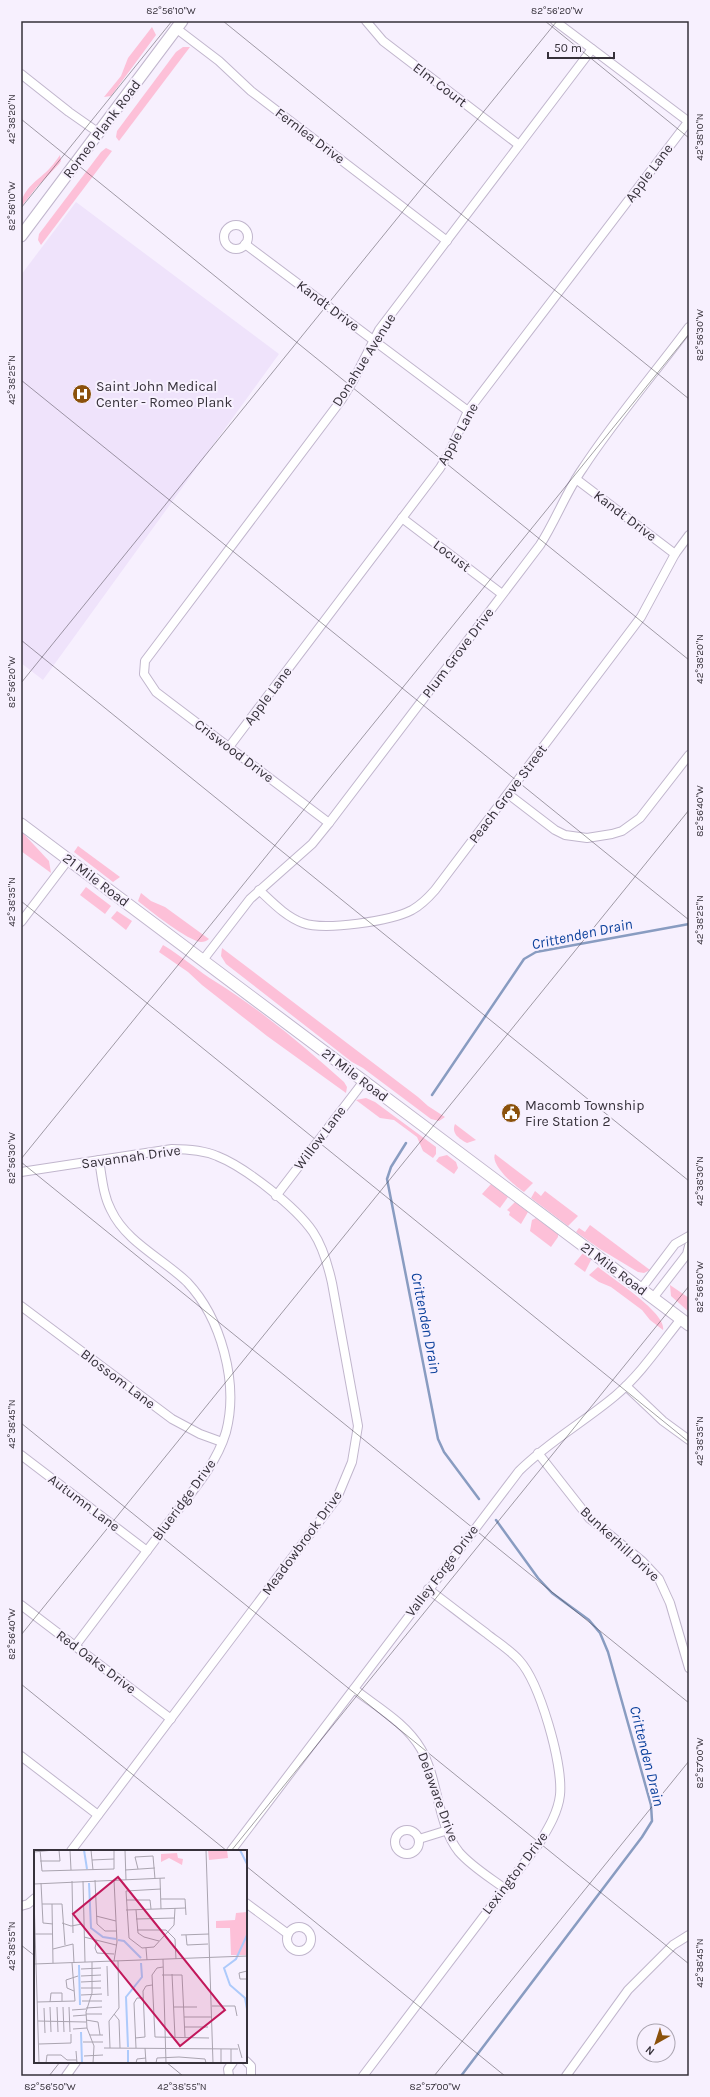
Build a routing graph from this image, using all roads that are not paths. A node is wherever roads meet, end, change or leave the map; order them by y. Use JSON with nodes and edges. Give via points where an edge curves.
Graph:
{"nodes":[{"id":1,"x":366,"y":21,"type":"edge"},
{"id":2,"x":555,"y":21,"type":"edge"},
{"id":3,"x":180,"y":25,"type":"edge"},
{"id":4,"x":592,"y":49,"type":"junction"},
{"id":5,"x":21,"y":74,"type":"edge"},
{"id":6,"x":688,"y":122,"type":"edge"},
{"id":7,"x":99,"y":132,"type":"junction"},
{"id":8,"x":519,"y":145,"type":"junction"},
{"id":9,"x":21,"y":236,"type":"edge"},
{"id":10,"x":447,"y":241,"type":"junction"},
{"id":11,"x":245,"y":244,"type":"dead end"},
{"id":12,"x":689,"y":327,"type":"edge"},
{"id":13,"x":373,"y":340,"type":"junction"},
{"id":14,"x":468,"y":411,"type":"junction"},
{"id":15,"x":576,"y":479,"type":"junction"},
{"id":16,"x":402,"y":518,"type":"junction"},
{"id":17,"x":689,"y":535,"type":"edge"},
{"id":18,"x":675,"y":554,"type":"junction"},
{"id":19,"x":502,"y":594,"type":"junction"},
{"id":20,"x":144,"y":674,"type":"joint"},
{"id":21,"x":229,"y":747,"type":"junction"},
{"id":22,"x":689,"y":755,"type":"edge"},
{"id":23,"x":508,"y":794,"type":"junction"},
{"id":24,"x":329,"y":823,"type":"junction"},
{"id":25,"x":21,"y":824,"type":"edge"},
{"id":26,"x":68,"y":860,"type":"junction"},
{"id":27,"x":259,"y":890,"type":"junction"},
{"id":28,"x":21,"y":922,"type":"edge"},
{"id":29,"x":203,"y":960,"type":"junction"},
{"id":30,"x":364,"y":1081,"type":"junction"},
{"id":31,"x":99,"y":1160,"type":"junction"},
{"id":32,"x":21,"y":1172,"type":"edge"},
{"id":33,"x":276,"y":1196,"type":"junction"},
{"id":34,"x":689,"y":1236,"type":"edge"},
{"id":35,"x":689,"y":1246,"type":"edge"},
{"id":36,"x":641,"y":1289,"type":"junction"},
{"id":37,"x":653,"y":1298,"type":"junction"},
{"id":38,"x":21,"y":1306,"type":"edge"},
{"id":39,"x":685,"y":1322,"type":"edge"},
{"id":40,"x":626,"y":1386,"type":"junction"},
{"id":41,"x":689,"y":1440,"type":"edge"},
{"id":42,"x":222,"y":1442,"type":"junction"},
{"id":43,"x":538,"y":1453,"type":"junction"},
{"id":44,"x":21,"y":1455,"type":"edge"},
{"id":45,"x":147,"y":1550,"type":"junction"},
{"id":46,"x":428,"y":1589,"type":"junction"},
{"id":47,"x":21,"y":1606,"type":"edge"},
{"id":48,"x":75,"y":1646,"type":"junction"},
{"id":49,"x":688,"y":1658,"type":"edge"},
{"id":50,"x":689,"y":1668,"type":"edge"},
{"id":51,"x":354,"y":1689,"type":"junction"},
{"id":52,"x":171,"y":1719,"type":"junction"},
{"id":53,"x":21,"y":1756,"type":"edge"},
{"id":54,"x":98,"y":1815,"type":"junction"},
{"id":55,"x":448,"y":1830,"type":"junction"},
{"id":56,"x":419,"y":1839,"type":"dead end"},
{"id":57,"x":72,"y":1850,"type":"edge"},
{"id":58,"x":232,"y":1850,"type":"edge"},
{"id":59,"x":504,"y":1888,"type":"junction"},
{"id":60,"x":34,"y":1899,"type":"edge"},
{"id":61,"x":247,"y":1904,"type":"edge"},
{"id":62,"x":21,"y":1906,"type":"edge"},
{"id":63,"x":288,"y":1934,"type":"dead end"},
{"id":64,"x":689,"y":1935,"type":"edge"},
{"id":65,"x":247,"y":2062,"type":"edge"},
{"id":66,"x":75,"y":2063,"type":"edge"},
{"id":67,"x":231,"y":2063,"type":"edge"},
{"id":68,"x":66,"y":2076,"type":"edge"},
{"id":69,"x":230,"y":2076,"type":"edge"},
{"id":70,"x":251,"y":2076,"type":"edge"},
{"id":71,"x":363,"y":2076,"type":"edge"},
{"id":72,"x":566,"y":2076,"type":"edge"}],
"edges":[{"from":1,"to":8,"type":"street","name":"Elm Court","via":[[383,41]]},
{"from":2,"to":4,"type":"street"},
{"from":3,"to":7,"type":"street","name":"Romeo Plank Road"},
{"from":3,"to":10,"type":"street","name":"Fernlea Drive","via":[[251,91]]},
{"from":4,"to":6,"type":"street"},
{"from":4,"to":8,"type":"street","name":"Donahue Avenue"},
{"from":5,"to":7,"type":"street"},
{"from":6,"to":14,"type":"street","name":"Apple Lane"},
{"from":7,"to":9,"type":"street","name":"Romeo Plank Road"},
{"from":8,"to":10,"type":"street","name":"Donahue Avenue"},
{"from":10,"to":13,"type":"street","name":"Donahue Avenue"},
{"from":11,"to":13,"type":"street","name":"Kandt Drive"},
{"from":12,"to":15,"type":"street","name":"Plum Grove Drive"},
{"from":13,"to":14,"type":"street","name":"Kandt Drive"},
{"from":13,"to":20,"type":"street","name":"Donahue Avenue","via":[[345,394],[148,655],[143,668]]},
{"from":14,"to":16,"type":"street","name":"Apple Lane","via":[[446,459]]},
{"from":15,"to":18,"type":"street","name":"Kandt Drive"},
{"from":15,"to":19,"type":"street","name":"Plum Grove Drive","via":[[549,531]]},
{"from":16,"to":19,"type":"street","name":"Locust"},
{"from":16,"to":21,"type":"street","name":"Apple Lane"},
{"from":17,"to":18,"type":"street","name":"Peach Grove Street"},
{"from":18,"to":23,"type":"street","name":"Peach Grove Street","via":[[641,618]]},
{"from":19,"to":24,"type":"street","name":"Plum Grove Drive"},
{"from":20,"to":21,"type":"street","name":"Criswood Drive","via":[[156,692]]},
{"from":21,"to":24,"type":"street","name":"Criswood Drive"},
{"from":22,"to":23,"type":"street","via":[[640,818],[622,831],[612,834],[587,838],[565,835]]},
{"from":23,"to":27,"type":"street","name":"Peach Grove Street","via":[[435,890],[422,904],[402,914],[334,926],[314,926],[293,918]]},
{"from":24,"to":27,"type":"street","name":"Plum Grove Drive","via":[[312,844]]},
{"from":25,"to":26,"type":"street","name":"21 Mile Road"},
{"from":26,"to":28,"type":"street"},
{"from":26,"to":29,"type":"street","name":"21 Mile Road"},
{"from":27,"to":29,"type":"street","name":"Plum Grove Drive","via":[[234,918]]},
{"from":29,"to":30,"type":"street","name":"21 Mile Road"},
{"from":30,"to":33,"type":"street","name":"Willow Lane"},
{"from":30,"to":36,"type":"street","name":"21 Mile Road"},
{"from":31,"to":32,"type":"street","name":"Savannah Drive"},
{"from":31,"to":33,"type":"street","name":"Savannah Drive","via":[[172,1149],[202,1151],[230,1162]]},
{"from":31,"to":42,"type":"street","name":"Blueridge Drive","via":[[106,1198],[116,1221],[190,1286],[215,1328],[226,1365],[229,1396],[228,1421]]},
{"from":33,"to":52,"type":"street","name":"Meadowbrook Drive","via":[[295,1212],[312,1232],[319,1242],[328,1267],[357,1413],[355,1450],[337,1498]]},
{"from":34,"to":36,"type":"street","via":[[675,1244]]},
{"from":35,"to":37,"type":"street","via":[[687,1254]]},
{"from":36,"to":37,"type":"street","name":"21 Mile Road"},
{"from":37,"to":39,"type":"street","name":"21 Mile Road"},
{"from":38,"to":42,"type":"street","name":"Blossom Lane","via":[[172,1419]]},
{"from":39,"to":40,"type":"street","name":"Valley Forge Drive"},
{"from":40,"to":41,"type":"street","via":[[657,1416]]},
{"from":40,"to":43,"type":"street","name":"Valley Forge Drive"},
{"from":42,"to":45,"type":"street","name":"Blueridge Drive","via":[[203,1477]]},
{"from":43,"to":46,"type":"street","name":"Valley Forge Drive","via":[[509,1483]]},
{"from":43,"to":49,"type":"street","name":"Bunkerhill Drive","via":[[589,1518],[642,1561],[659,1579],[670,1603]]},
{"from":44,"to":45,"type":"street","name":"Autumn Lane"},
{"from":45,"to":48,"type":"street","name":"Blueridge Drive"},
{"from":46,"to":51,"type":"street","name":"Valley Forge Drive"},
{"from":46,"to":59,"type":"street","name":"Lexington Drive","via":[[509,1651],[526,1669],[538,1692],[556,1754],[560,1788],[554,1818],[540,1842]]},
{"from":47,"to":48,"type":"street","name":"Red Oaks Drive"},
{"from":48,"to":52,"type":"street","name":"Red Oaks Drive"},
{"from":49,"to":50,"type":"street","name":"Bunkerhill Drive"},
{"from":51,"to":55,"type":"street","name":"Delaware Drive","via":[[405,1729],[421,1748]]},
{"from":51,"to":58,"type":"street","name":"Valley Forge Drive"},
{"from":52,"to":54,"type":"street","name":"Meadowbrook Drive"},
{"from":53,"to":54,"type":"street"},
{"from":54,"to":57,"type":"street","name":"Meadowbrook Drive"},
{"from":55,"to":56,"type":"street"},
{"from":55,"to":59,"type":"street","name":"Delaware Drive","via":[[467,1860]]},
{"from":59,"to":71,"type":"street","name":"Lexington Drive"},
{"from":60,"to":62,"type":"street"},
{"from":61,"to":63,"type":"street"},
{"from":64,"to":72,"type":"street","via":[[673,1945],[628,1990]]},
{"from":65,"to":70,"type":"street","via":[[251,2066]]},
{"from":66,"to":68,"type":"street"},
{"from":67,"to":69,"type":"street","via":[[228,2069]]}]}
